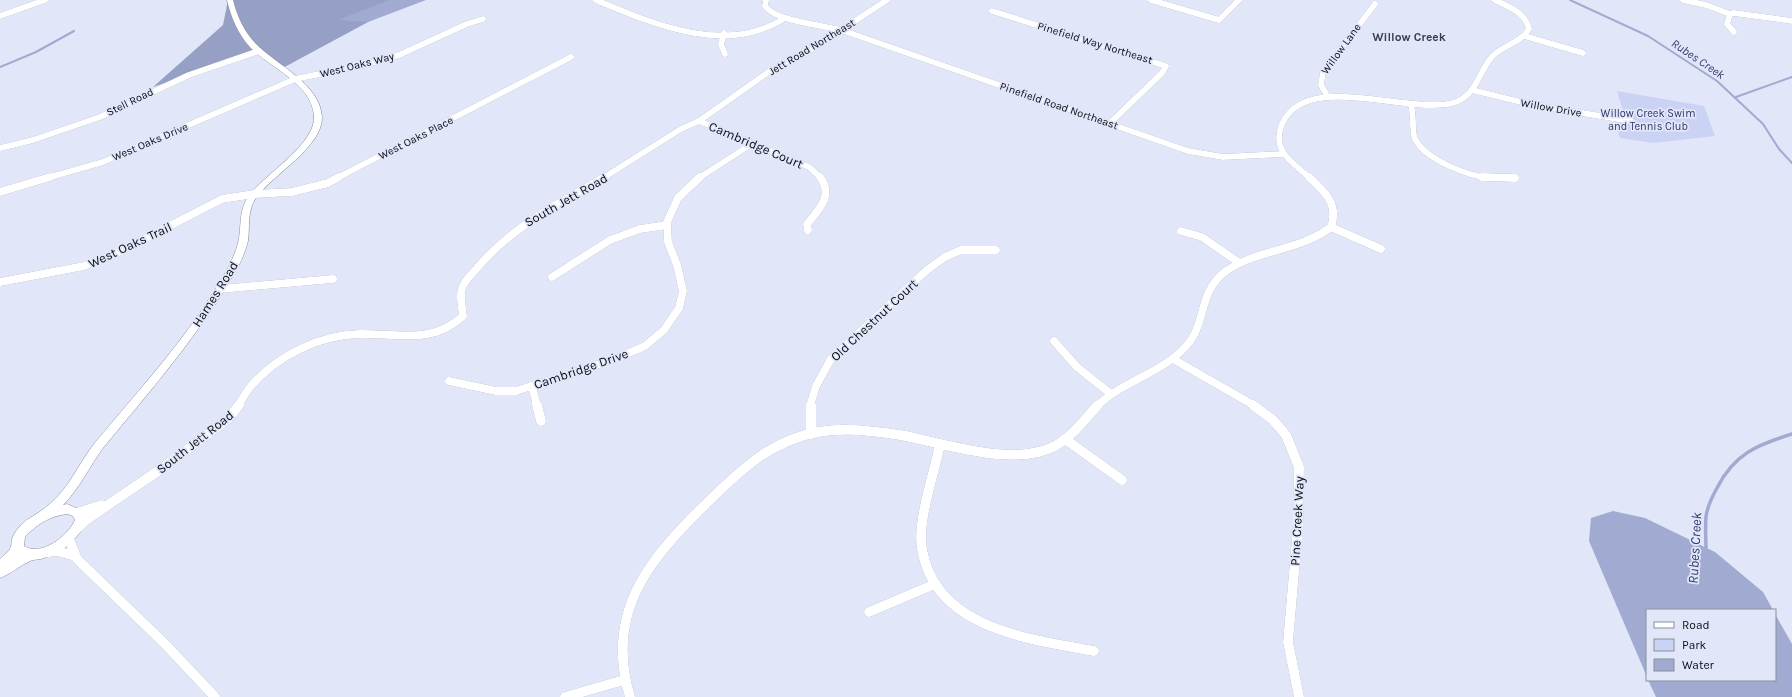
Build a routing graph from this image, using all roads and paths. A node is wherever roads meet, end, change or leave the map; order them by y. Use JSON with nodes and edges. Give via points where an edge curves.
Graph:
{"nodes":[{"id":1,"x":45,"y":0,"type":"edge"},
{"id":2,"x":230,"y":0,"type":"edge"},
{"id":3,"x":596,"y":0,"type":"edge"},
{"id":4,"x":766,"y":0,"type":"edge"},
{"id":5,"x":887,"y":0,"type":"edge"},
{"id":6,"x":1151,"y":0,"type":"edge"},
{"id":7,"x":1239,"y":0,"type":"edge"},
{"id":8,"x":1495,"y":0,"type":"edge"},
{"id":9,"x":1683,"y":0,"type":"edge"},
{"id":10,"x":1375,"y":4,"type":"dead end"},
{"id":11,"x":992,"y":11,"type":"dead end"},
{"id":12,"x":1730,"y":14,"type":"junction"},
{"id":13,"x":0,"y":16,"type":"edge"},
{"id":14,"x":785,"y":18,"type":"junction"},
{"id":15,"x":483,"y":20,"type":"dead end"},
{"id":16,"x":1792,"y":21,"type":"edge"},
{"id":17,"x":841,"y":30,"type":"junction"},
{"id":18,"x":1734,"y":32,"type":"dead end"},
{"id":19,"x":724,"y":33,"type":"junction"},
{"id":20,"x":1524,"y":36,"type":"junction"},
{"id":21,"x":258,"y":51,"type":"junction"},
{"id":22,"x":1583,"y":53,"type":"dead end"},
{"id":23,"x":725,"y":54,"type":"dead end"},
{"id":24,"x":571,"y":57,"type":"dead end"},
{"id":25,"x":295,"y":79,"type":"junction"},
{"id":26,"x":1472,"y":90,"type":"junction"},
{"id":27,"x":737,"y":94,"type":"joint"},
{"id":28,"x":1328,"y":97,"type":"junction"},
{"id":29,"x":1411,"y":105,"type":"junction"},
{"id":30,"x":699,"y":121,"type":"junction"},
{"id":31,"x":1631,"y":121,"type":"dead end"},
{"id":32,"x":1109,"y":124,"type":"junction"},
{"id":33,"x":753,"y":143,"type":"junction"},
{"id":34,"x":0,"y":148,"type":"edge"},
{"id":35,"x":1283,"y":154,"type":"junction"},
{"id":36,"x":1514,"y":178,"type":"dead end"},
{"id":37,"x":0,"y":192,"type":"edge"},
{"id":38,"x":254,"y":194,"type":"junction"},
{"id":39,"x":667,"y":225,"type":"junction"},
{"id":40,"x":1331,"y":227,"type":"junction"},
{"id":41,"x":808,"y":230,"type":"dead end"},
{"id":42,"x":1181,"y":231,"type":"dead end"},
{"id":43,"x":1381,"y":249,"type":"dead end"},
{"id":44,"x":991,"y":250,"type":"dead end"},
{"id":45,"x":1238,"y":262,"type":"junction"},
{"id":46,"x":552,"y":277,"type":"dead end"},
{"id":47,"x":333,"y":279,"type":"dead end"},
{"id":48,"x":0,"y":282,"type":"edge"},
{"id":49,"x":220,"y":289,"type":"junction"},
{"id":50,"x":1054,"y":341,"type":"dead end"},
{"id":51,"x":1173,"y":359,"type":"junction"},
{"id":52,"x":449,"y":381,"type":"dead end"},
{"id":53,"x":532,"y":386,"type":"junction"},
{"id":54,"x":1111,"y":394,"type":"junction"},
{"id":55,"x":540,"y":421,"type":"dead end"},
{"id":56,"x":811,"y":434,"type":"junction"},
{"id":57,"x":1065,"y":439,"type":"junction"},
{"id":58,"x":940,"y":445,"type":"junction"},
{"id":59,"x":1122,"y":480,"type":"dead end"},
{"id":60,"x":70,"y":490,"type":"junction"},
{"id":61,"x":110,"y":503,"type":"junction"},
{"id":62,"x":74,"y":512,"type":"junction"},
{"id":63,"x":47,"y":513,"type":"junction"},
{"id":64,"x":79,"y":527,"type":"junction"},
{"id":65,"x":69,"y":539,"type":"junction"},
{"id":66,"x":18,"y":546,"type":"junction"},
{"id":67,"x":46,"y":552,"type":"junction"},
{"id":68,"x":31,"y":554,"type":"junction"},
{"id":69,"x":75,"y":556,"type":"junction"},
{"id":70,"x":0,"y":567,"type":"edge"},
{"id":71,"x":0,"y":573,"type":"edge"},
{"id":72,"x":935,"y":584,"type":"junction"},
{"id":73,"x":870,"y":612,"type":"dead end"},
{"id":74,"x":1094,"y":651,"type":"dead end"},
{"id":75,"x":624,"y":680,"type":"junction"},
{"id":76,"x":215,"y":697,"type":"edge"},
{"id":77,"x":565,"y":697,"type":"edge"},
{"id":78,"x":630,"y":697,"type":"edge"},
{"id":79,"x":1299,"y":697,"type":"edge"}],
"edges":[{"from":1,"to":13,"type":"street"},
{"from":2,"to":21,"type":"street","name":"Hames Road","via":[[237,24]]},
{"from":3,"to":19,"type":"street","via":[[669,29]]},
{"from":4,"to":14,"type":"street","name":"Pinefield Road Northeast","via":[[765,6],[768,11]]},
{"from":5,"to":17,"type":"street","name":"Jett Road Northeast"},
{"from":6,"to":7,"type":"street","via":[[1219,20]]},
{"from":8,"to":20,"type":"street","via":[[1520,13],[1527,21],[1529,29]]},
{"from":9,"to":12,"type":"street"},
{"from":10,"to":28,"type":"street","name":"Willow Lane","via":[[1320,77],[1321,85]]},
{"from":11,"to":32,"type":"street","name":"Pinefield Way Northeast","via":[[1166,66],[1162,73]]},
{"from":12,"to":16,"type":"street","via":[[1742,13]]},
{"from":12,"to":18,"type":"street","via":[[1727,24]]},
{"from":14,"to":17,"type":"street","name":"Pinefield Road Northeast"},
{"from":14,"to":19,"type":"street","via":[[773,27],[759,32]]},
{"from":15,"to":25,"type":"street","name":"West Oaks Way","via":[[466,24],[399,55]]},
{"from":17,"to":27,"type":"street","name":"Jett Road Northeast","via":[[803,55],[770,71]]},
{"from":17,"to":32,"type":"street","name":"Pinefield Road Northeast"},
{"from":19,"to":23,"type":"street","via":[[721,49]]},
{"from":20,"to":22,"type":"street"},
{"from":20,"to":26,"type":"street","via":[[1490,59]]},
{"from":21,"to":25,"type":"street","name":"Hames Road"},
{"from":21,"to":34,"type":"street","name":"Stell Road","via":[[189,75],[100,117],[33,140]]},
{"from":24,"to":38,"type":"street","name":"West Oaks Place","via":[[328,183],[292,192]]},
{"from":25,"to":37,"type":"street","name":"West Oaks Drive","via":[[103,162]]},
{"from":25,"to":38,"type":"street","name":"Hames Road","via":[[306,90],[312,102],[318,115],[318,126],[298,152]]},
{"from":26,"to":29,"type":"street","via":[[1463,99],[1449,104]]},
{"from":26,"to":31,"type":"street","name":"Willow Drive","via":[[1533,106]]},
{"from":27,"to":30,"type":"street","name":"South Jett Road"},
{"from":28,"to":29,"type":"street","via":[[1353,97]]},
{"from":28,"to":35,"type":"street","via":[[1304,103],[1291,112],[1279,134]]},
{"from":29,"to":36,"type":"street","via":[[1414,120],[1413,136],[1416,142],[1435,158],[1474,177],[1495,180]]},
{"from":30,"to":33,"type":"street","name":"Cambridge Court"},
{"from":30,"to":61,"type":"street","name":"South Jett Road","via":[[546,210],[510,235],[468,277],[461,291],[463,316],[454,325],[427,334],[359,334],[328,339],[306,347],[280,361],[257,380],[228,419],[170,463]]},
{"from":32,"to":35,"type":"street","name":"Pinefield Road Northeast","via":[[1210,156],[1241,158]]},
{"from":33,"to":39,"type":"street","name":"Cambridge Drive","via":[[698,179],[678,198]]},
{"from":33,"to":41,"type":"street","name":"Cambridge Court","via":[[809,167],[823,178],[828,188],[826,198],[821,209],[807,224]]},
{"from":35,"to":40,"type":"street","via":[[1332,200],[1334,212]]},
{"from":38,"to":48,"type":"street","name":"West Oaks Trail","via":[[222,199],[115,254],[84,266]]},
{"from":38,"to":49,"type":"street","name":"Hames Road","via":[[247,205],[244,236],[239,254]]},
{"from":39,"to":46,"type":"street","via":[[640,229],[610,240]]},
{"from":39,"to":53,"type":"street","name":"Cambridge Drive","via":[[668,242],[677,265],[683,292],[678,308],[664,330],[645,346],[615,359]]},
{"from":40,"to":43,"type":"street"},
{"from":40,"to":45,"type":"street","via":[[1313,240]]},
{"from":42,"to":45,"type":"street","via":[[1202,237]]},
{"from":44,"to":56,"type":"street","name":"Old Chestnut Court","via":[[961,250],[945,257],[927,270],[831,359],[820,376],[809,403]]},
{"from":45,"to":51,"type":"street","via":[[1210,288],[1194,335]]},
{"from":47,"to":49,"type":"street"},
{"from":49,"to":60,"type":"street","name":"Hames Road","via":[[167,363],[93,452]]},
{"from":50,"to":54,"type":"street","via":[[1077,367]]},
{"from":51,"to":54,"type":"street"},
{"from":51,"to":79,"type":"street","name":"Pine Creek Way","via":[[1256,407],[1273,420],[1286,435],[1299,466],[1298,526],[1288,642]]},
{"from":52,"to":53,"type":"street","name":"Cambridge Drive","via":[[496,391],[516,391]]},
{"from":53,"to":55,"type":"street"},
{"from":54,"to":57,"type":"street"},
{"from":56,"to":58,"type":"street","via":[[826,431],[866,431]]},
{"from":56,"to":75,"type":"street","via":[[786,442],[752,460],[662,546],[643,572],[626,615],[623,644]]},
{"from":57,"to":58,"type":"street","via":[[1047,450],[1011,456]]},
{"from":57,"to":59,"type":"street"},
{"from":58,"to":72,"type":"street","via":[[922,548],[926,565]]},
{"from":60,"to":62,"type":"street"},
{"from":60,"to":63,"type":"street","name":"Hames Road"},
{"from":61,"to":62,"type":"street","name":"South Jett Road"},
{"from":61,"to":64,"type":"street","name":"South Jett Road"},
{"from":62,"to":63,"type":"street","via":[[57,510]]},
{"from":62,"to":64,"type":"street","via":[[81,520]]},
{"from":63,"to":66,"type":"street","via":[[22,532]]},
{"from":64,"to":65,"type":"street"},
{"from":65,"to":67,"type":"street"},
{"from":65,"to":69,"type":"street","via":[[76,552]]},
{"from":66,"to":68,"type":"street","via":[[21,551]]},
{"from":66,"to":70,"type":"street"},
{"from":67,"to":68,"type":"street"},
{"from":67,"to":69,"type":"street","via":[[57,551]]},
{"from":68,"to":71,"type":"street"},
{"from":69,"to":76,"type":"street"},
{"from":72,"to":73,"type":"street"},
{"from":72,"to":74,"type":"street","via":[[944,596],[964,613],[989,627],[1015,635]]},
{"from":75,"to":77,"type":"street"},
{"from":75,"to":78,"type":"street"}]}
